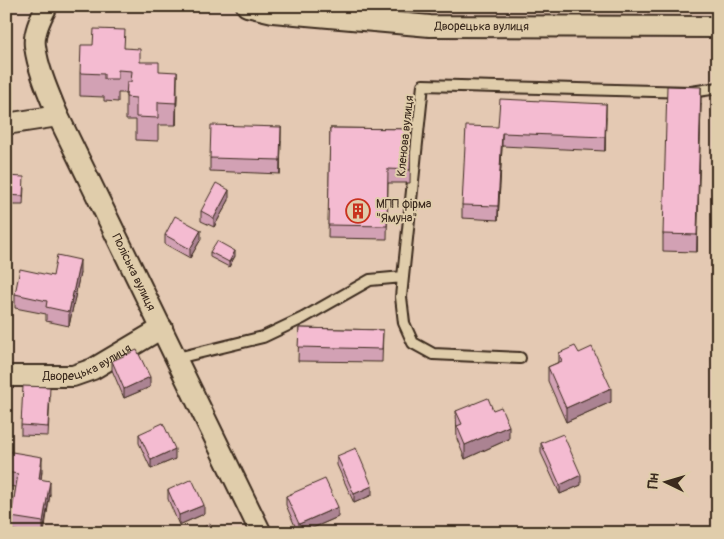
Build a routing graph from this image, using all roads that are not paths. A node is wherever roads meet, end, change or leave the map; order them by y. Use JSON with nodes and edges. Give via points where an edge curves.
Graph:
{"nodes":[{"id":1,"x":47,"y":6,"type":"edge"},
{"id":2,"x":248,"y":6,"type":"edge"},
{"id":3,"x":718,"y":27,"type":"edge"},
{"id":4,"x":718,"y":88,"type":"edge"},
{"id":5,"x":58,"y":116,"type":"junction"},
{"id":6,"x":6,"y":124,"type":"edge"},
{"id":7,"x":403,"y":277,"type":"junction"},
{"id":8,"x":162,"y":328,"type":"junction"},
{"id":9,"x":177,"y":358,"type":"junction"},
{"id":10,"x":520,"y":358,"type":"dead end"},
{"id":11,"x":6,"y":376,"type":"edge"},
{"id":12,"x":260,"y":533,"type":"edge"}],
"edges":[{"from":1,"to":5,"type":"street","name":"Поліська вулиця","via":[[34,45],[44,84]]},
{"from":2,"to":3,"type":"street","name":"Дворецька вулиця","via":[[273,12],[430,26]]},
{"from":4,"to":7,"type":"lane","name":"Кленова вулиця","via":[[691,92],[423,85]]},
{"from":5,"to":6,"type":"street"},
{"from":5,"to":8,"type":"street","name":"Поліська вулиця"},
{"from":7,"to":9,"type":"lane","via":[[370,280],[264,337]]},
{"from":7,"to":10,"type":"lane","name":"Кленова вулиця","via":[[404,323],[413,343],[433,354]]},
{"from":8,"to":9,"type":"street","name":"Поліська вулиця"},
{"from":8,"to":11,"type":"street","name":"Дворецька вулиця","via":[[93,369],[73,376]]},
{"from":9,"to":12,"type":"street","name":"Поліська вулиця"}]}
